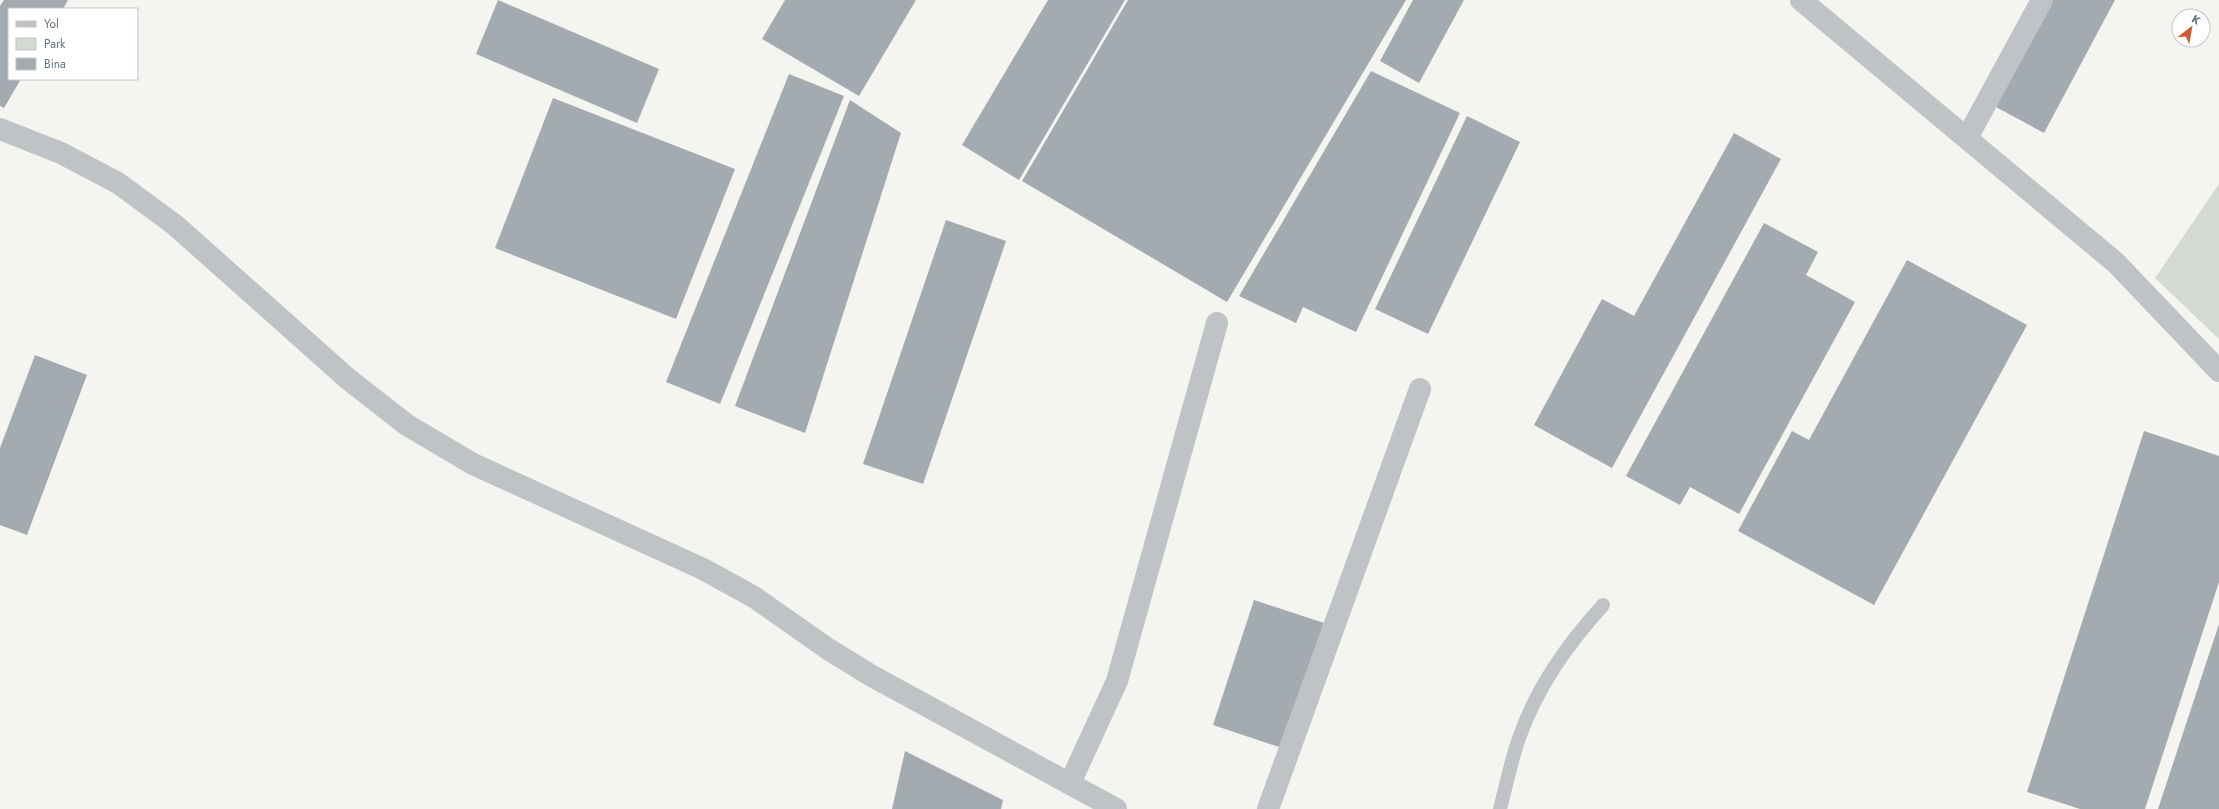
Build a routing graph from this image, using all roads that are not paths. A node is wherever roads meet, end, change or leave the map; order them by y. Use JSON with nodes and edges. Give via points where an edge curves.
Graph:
{"nodes":[{"id":1,"x":1801,"y":0,"type":"edge"},
{"id":2,"x":2042,"y":0,"type":"edge"},
{"id":3,"x":0,"y":129,"type":"edge"},
{"id":4,"x":1967,"y":138,"type":"junction"},
{"id":5,"x":1217,"y":323,"type":"dead end"},
{"id":6,"x":2219,"y":371,"type":"edge"},
{"id":7,"x":1420,"y":389,"type":"dead end"},
{"id":8,"x":1603,"y":605,"type":"dead end"},
{"id":9,"x":1070,"y":783,"type":"junction"},
{"id":10,"x":1116,"y":809,"type":"edge"},
{"id":11,"x":1268,"y":809,"type":"edge"},
{"id":12,"x":1500,"y":809,"type":"edge"}],
"edges":[{"from":1,"to":4,"type":"street"},
{"from":2,"to":4,"type":"street"},
{"from":3,"to":9,"type":"street","via":[[68,156],[118,183],[169,220],[348,379],[407,425],[472,464],[703,569],[754,596],[828,649],[872,676]]},
{"from":4,"to":6,"type":"street","via":[[2116,263]]},
{"from":5,"to":9,"type":"street","via":[[1117,681]]},
{"from":7,"to":11,"type":"street"},
{"from":8,"to":12,"type":"lane","via":[[1560,657],[1543,686],[1519,739]]},
{"from":9,"to":10,"type":"street"}]}
